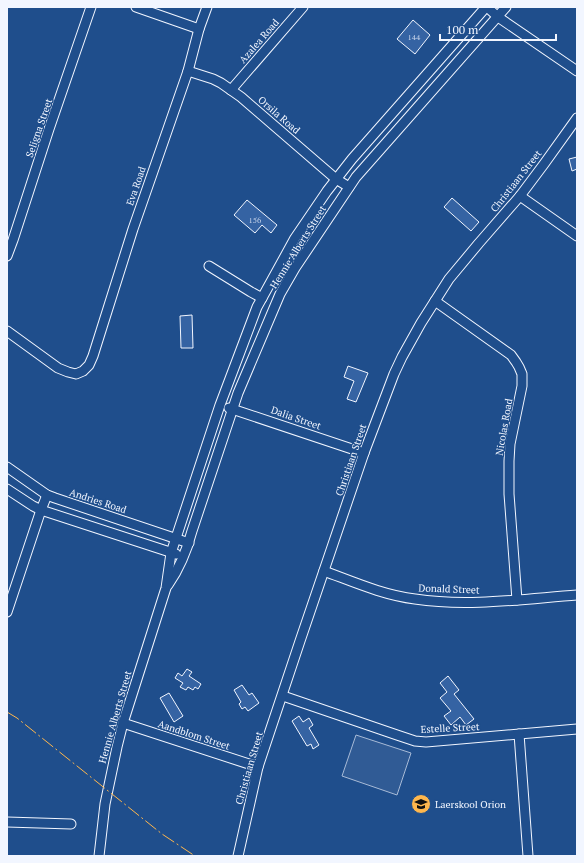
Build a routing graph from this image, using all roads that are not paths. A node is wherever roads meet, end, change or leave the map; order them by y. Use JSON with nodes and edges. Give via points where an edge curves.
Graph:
{"nodes":[{"id":1,"x":91,"y":7,"type":"edge"},
{"id":2,"x":136,"y":7,"type":"edge"},
{"id":3,"x":207,"y":7,"type":"edge"},
{"id":4,"x":303,"y":7,"type":"edge"},
{"id":5,"x":486,"y":7,"type":"edge"},
{"id":6,"x":506,"y":7,"type":"edge"},
{"id":7,"x":498,"y":17,"type":"junction"},
{"id":8,"x":199,"y":28,"type":"junction"},
{"id":9,"x":188,"y":71,"type":"junction"},
{"id":10,"x":577,"y":71,"type":"edge"},
{"id":11,"x":231,"y":90,"type":"junction"},
{"id":12,"x":577,"y":118,"type":"edge"},
{"id":13,"x":336,"y":179,"type":"junction"},
{"id":14,"x":349,"y":187,"type":"junction"},
{"id":15,"x":520,"y":196,"type":"junction"},
{"id":16,"x":577,"y":236,"type":"edge"},
{"id":17,"x":7,"y":256,"type":"edge"},
{"id":18,"x":209,"y":266,"type":"dead end"},
{"id":19,"x":262,"y":298,"type":"junction"},
{"id":20,"x":435,"y":301,"type":"junction"},
{"id":21,"x":7,"y":331,"type":"edge"},
{"id":22,"x":220,"y":405,"type":"junction"},
{"id":23,"x":233,"y":409,"type":"junction"},
{"id":24,"x":364,"y":453,"type":"junction"},
{"id":25,"x":7,"y":467,"type":"edge"},
{"id":26,"x":7,"y":489,"type":"edge"},
{"id":27,"x":47,"y":495,"type":"junction"},
{"id":28,"x":41,"y":510,"type":"junction"},
{"id":29,"x":175,"y":539,"type":"junction"},
{"id":30,"x":189,"y":542,"type":"junction"},
{"id":31,"x":171,"y":553,"type":"junction"},
{"id":32,"x":184,"y":556,"type":"junction"},
{"id":33,"x":324,"y":571,"type":"junction"},
{"id":34,"x":166,"y":588,"type":"junction"},
{"id":35,"x":577,"y":595,"type":"edge"},
{"id":36,"x":517,"y":600,"type":"junction"},
{"id":37,"x":7,"y":612,"type":"edge"},
{"id":38,"x":282,"y":696,"type":"junction"},
{"id":39,"x":123,"y":723,"type":"junction"},
{"id":40,"x":577,"y":729,"type":"edge"},
{"id":41,"x":519,"y":734,"type":"junction"},
{"id":42,"x":258,"y":767,"type":"junction"},
{"id":43,"x":7,"y":822,"type":"edge"},
{"id":44,"x":71,"y":824,"type":"dead end"},
{"id":45,"x":99,"y":856,"type":"edge"},
{"id":46,"x":238,"y":856,"type":"edge"},
{"id":47,"x":528,"y":856,"type":"edge"}],
"edges":[{"from":1,"to":17,"type":"street","name":"Seligna Street"},
{"from":2,"to":8,"type":"street"},
{"from":3,"to":8,"type":"street","name":"Eva Road"},
{"from":4,"to":11,"type":"street","name":"Azalea Road"},
{"from":5,"to":7,"type":"street"},
{"from":5,"to":13,"type":"street","name":"Hennie Alberts Street"},
{"from":6,"to":7,"type":"street","name":"Hennie Alberts Street"},
{"from":7,"to":10,"type":"street"},
{"from":7,"to":14,"type":"street","name":"Hennie Alberts Street"},
{"from":8,"to":9,"type":"street","name":"Eva Road"},
{"from":9,"to":11,"type":"street","name":"Orsila Road","via":[[213,79]]},
{"from":9,"to":21,"type":"street","name":"Eva Road","via":[[89,365],[76,374],[58,368]]},
{"from":11,"to":13,"type":"street","name":"Orsila Road"},
{"from":12,"to":15,"type":"street","name":"Christiaan Street"},
{"from":13,"to":14,"type":"street","name":"Orsila Road"},
{"from":13,"to":19,"type":"street","name":"Hennie Alberts Street","via":[[295,238]]},
{"from":14,"to":23,"type":"street","name":"Hennie Alberts Street","via":[[280,294]]},
{"from":15,"to":16,"type":"street"},
{"from":15,"to":20,"type":"street","name":"Christiaan Street","via":[[461,264]]},
{"from":18,"to":19,"type":"street"},
{"from":19,"to":22,"type":"street","name":"Hennie Alberts Street"},
{"from":20,"to":24,"type":"street","name":"Christiaan Street","via":[[410,341],[397,368]]},
{"from":20,"to":36,"type":"street","name":"Nicolas Road","via":[[511,355],[522,374],[509,461]]},
{"from":22,"to":23,"type":"street","name":"Dalia Street"},
{"from":22,"to":29,"type":"street","name":"Hennie Alberts Street"},
{"from":23,"to":24,"type":"street","name":"Dalia Street"},
{"from":23,"to":30,"type":"street","name":"Hennie Alberts Street"},
{"from":24,"to":33,"type":"street","name":"Christiaan Street"},
{"from":25,"to":27,"type":"street","name":"Andries Road"},
{"from":26,"to":28,"type":"street"},
{"from":27,"to":28,"type":"street"},
{"from":27,"to":29,"type":"street","name":"Andries Road"},
{"from":28,"to":31,"type":"street"},
{"from":28,"to":37,"type":"street"},
{"from":29,"to":30,"type":"street","name":"Andries Road"},
{"from":29,"to":31,"type":"street","name":"Hennie Alberts Street"},
{"from":30,"to":32,"type":"street","name":"Hennie Alberts Street"},
{"from":31,"to":32,"type":"street"},
{"from":31,"to":34,"type":"street","name":"Hennie Alberts Street"},
{"from":32,"to":34,"type":"street","name":"Hennie Alberts Street"},
{"from":33,"to":36,"type":"street","name":"Donald Street","via":[[370,588],[415,599],[472,603]]},
{"from":33,"to":38,"type":"street","name":"Christiaan Street"},
{"from":34,"to":39,"type":"street","name":"Hennie Alberts Street"},
{"from":35,"to":36,"type":"street","name":"Donald Street"},
{"from":38,"to":41,"type":"street","name":"Estelle Street","via":[[415,741]]},
{"from":38,"to":42,"type":"street","name":"Christiaan Street"},
{"from":39,"to":42,"type":"street","name":"Aandblom Street"},
{"from":39,"to":45,"type":"street","name":"Hennie Alberts Street","via":[[105,804]]},
{"from":40,"to":41,"type":"street","name":"Estelle Street"},
{"from":41,"to":47,"type":"street"},
{"from":42,"to":46,"type":"street","name":"Christiaan Street"},
{"from":43,"to":44,"type":"street"}]}
